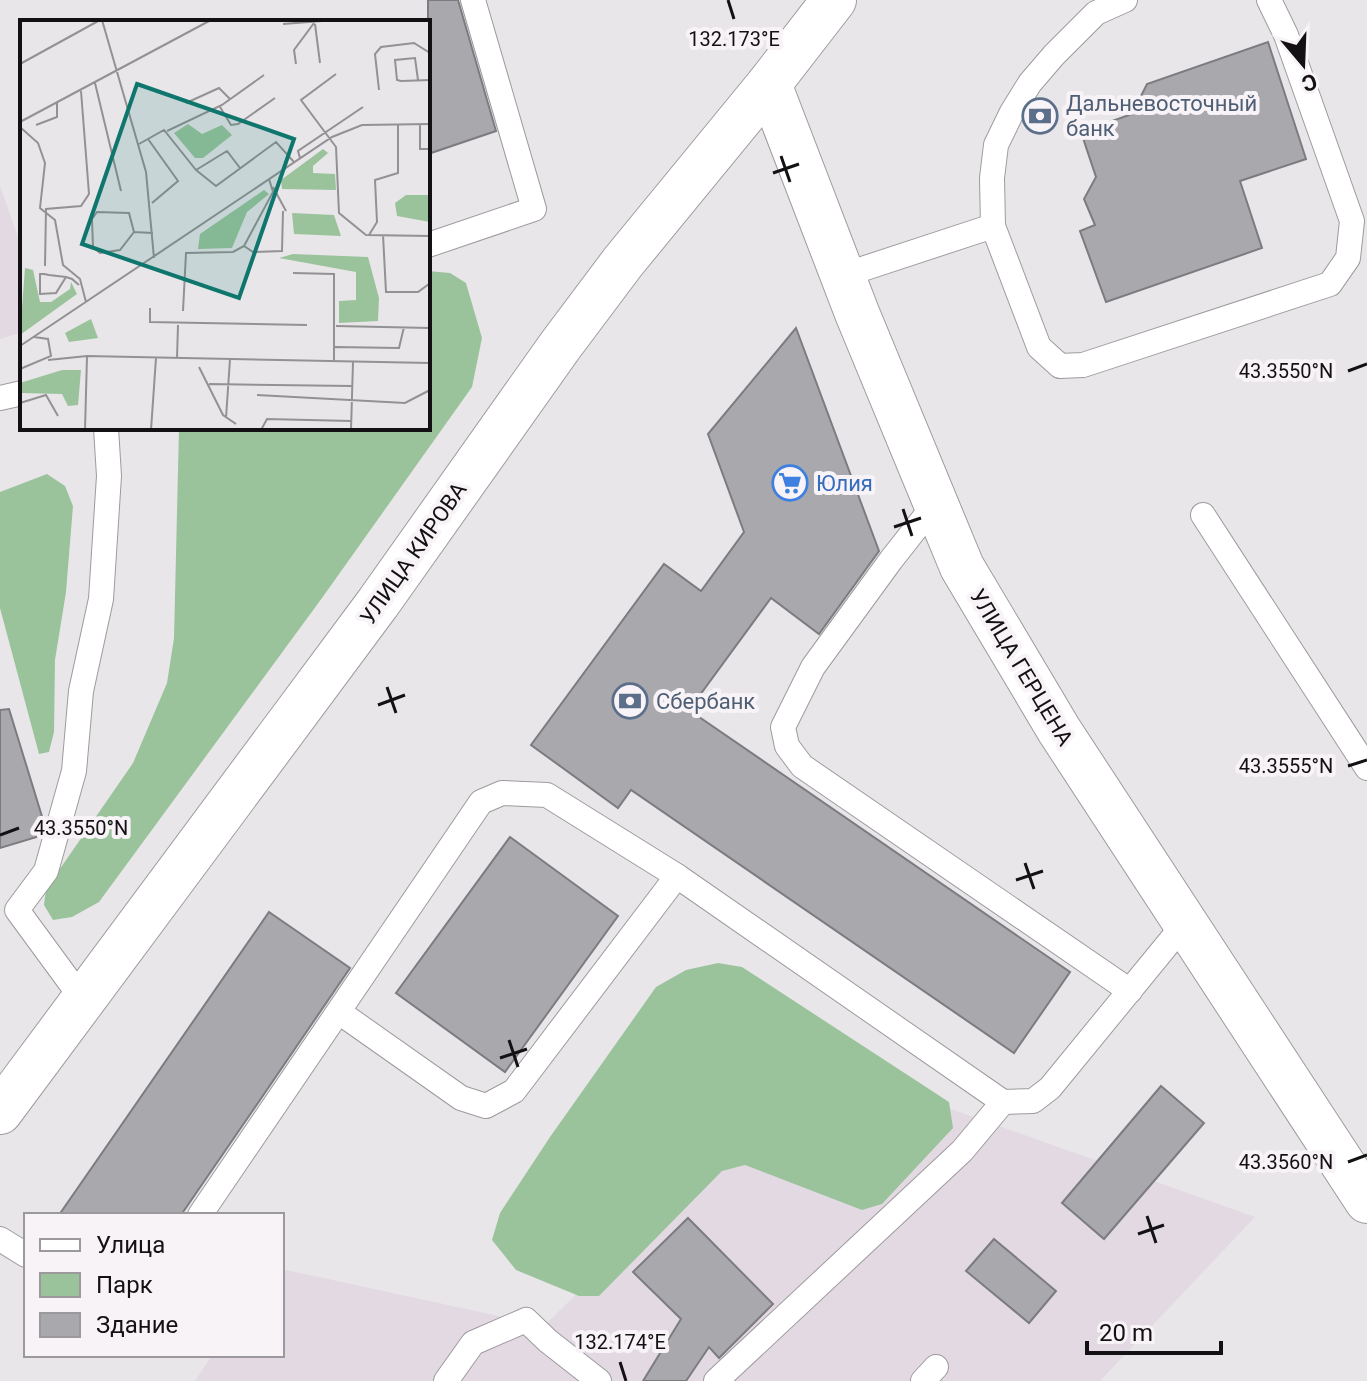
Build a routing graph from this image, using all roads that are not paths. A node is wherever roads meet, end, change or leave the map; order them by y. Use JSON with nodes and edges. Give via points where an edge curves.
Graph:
{"nodes":[{"id":1,"x":473,"y":0,"type":"edge"},
{"id":2,"x":834,"y":0,"type":"edge"},
{"id":3,"x":1125,"y":0,"type":"edge"},
{"id":4,"x":1269,"y":0,"type":"edge"},
{"id":5,"x":769,"y":84,"type":"junction"},
{"id":6,"x":993,"y":226,"type":"junction"},
{"id":7,"x":430,"y":244,"type":"edge"},
{"id":8,"x":844,"y":275,"type":"junction"},
{"id":9,"x":20,"y":393,"type":"edge"},
{"id":10,"x":0,"y":398,"type":"edge"},
{"id":11,"x":106,"y":430,"type":"edge"},
{"id":12,"x":935,"y":504,"type":"junction"},
{"id":13,"x":1203,"y":515,"type":"dead end"},
{"id":14,"x":1367,"y":768,"type":"edge"},
{"id":15,"x":677,"y":876,"type":"junction"},
{"id":16,"x":0,"y":917,"type":"edge"},
{"id":17,"x":1185,"y":923,"type":"junction"},
{"id":18,"x":1130,"y":991,"type":"junction"},
{"id":19,"x":83,"y":1000,"type":"junction"},
{"id":20,"x":339,"y":1012,"type":"junction"},
{"id":21,"x":1003,"y":1102,"type":"junction"},
{"id":22,"x":0,"y":1112,"type":"edge"},
{"id":23,"x":1367,"y":1201,"type":"edge"},
{"id":24,"x":201,"y":1213,"type":"edge"},
{"id":25,"x":0,"y":1239,"type":"edge"},
{"id":26,"x":24,"y":1254,"type":"edge"},
{"id":27,"x":446,"y":1381,"type":"edge"},
{"id":28,"x":599,"y":1381,"type":"edge"},
{"id":29,"x":716,"y":1381,"type":"edge"}],
"edges":[{"from":1,"to":7,"type":"lane","via":[[534,209]]},
{"from":2,"to":5,"type":"main road","name":"УЛИЦА КИРОВА"},
{"from":3,"to":6,"type":"lane","via":[[1096,13],[1030,83],[1012,112],[996,145]]},
{"from":4,"to":6,"type":"lane","via":[[1352,221],[1348,258],[1330,284],[1083,365],[1060,366],[1039,347]]},
{"from":5,"to":8,"type":"main road","name":"УЛИЦА ГЕРЦЕНА"},
{"from":5,"to":19,"type":"main road","name":"УЛИЦА КИРОВА","via":[[560,346],[378,603]]},
{"from":6,"to":8,"type":"lane"},
{"from":8,"to":12,"type":"main road","name":"УЛИЦА ГЕРЦЕНА"},
{"from":9,"to":10,"type":"lane"},
{"from":11,"to":19,"type":"lane","via":[[109,476],[101,599],[81,691],[74,771],[46,871],[17,910]]},
{"from":12,"to":17,"type":"main road","name":"УЛИЦА ГЕРЦЕНА","via":[[962,567],[1059,730]]},
{"from":12,"to":18,"type":"lane","via":[[813,667],[783,727],[787,746],[802,766]]},
{"from":13,"to":14,"type":"lane"},
{"from":15,"to":20,"type":"lane","via":[[547,795],[502,793],[481,802]]},
{"from":15,"to":20,"type":"lane","via":[[514,1091],[486,1106],[461,1098]]},
{"from":15,"to":21,"type":"lane"},
{"from":16,"to":19,"type":"lane"},
{"from":17,"to":18,"type":"lane"},
{"from":17,"to":23,"type":"main road","name":"УЛИЦА ГЕРЦЕНА"},
{"from":18,"to":21,"type":"lane","via":[[1050,1088],[1033,1101]]},
{"from":19,"to":22,"type":"main road","name":"УЛИЦА КИРОВА"},
{"from":20,"to":24,"type":"lane"},
{"from":21,"to":29,"type":"lane","via":[[962,1151]]},
{"from":25,"to":26,"type":"lane"},
{"from":27,"to":28,"type":"lane","via":[[473,1343],[526,1320]]}]}
